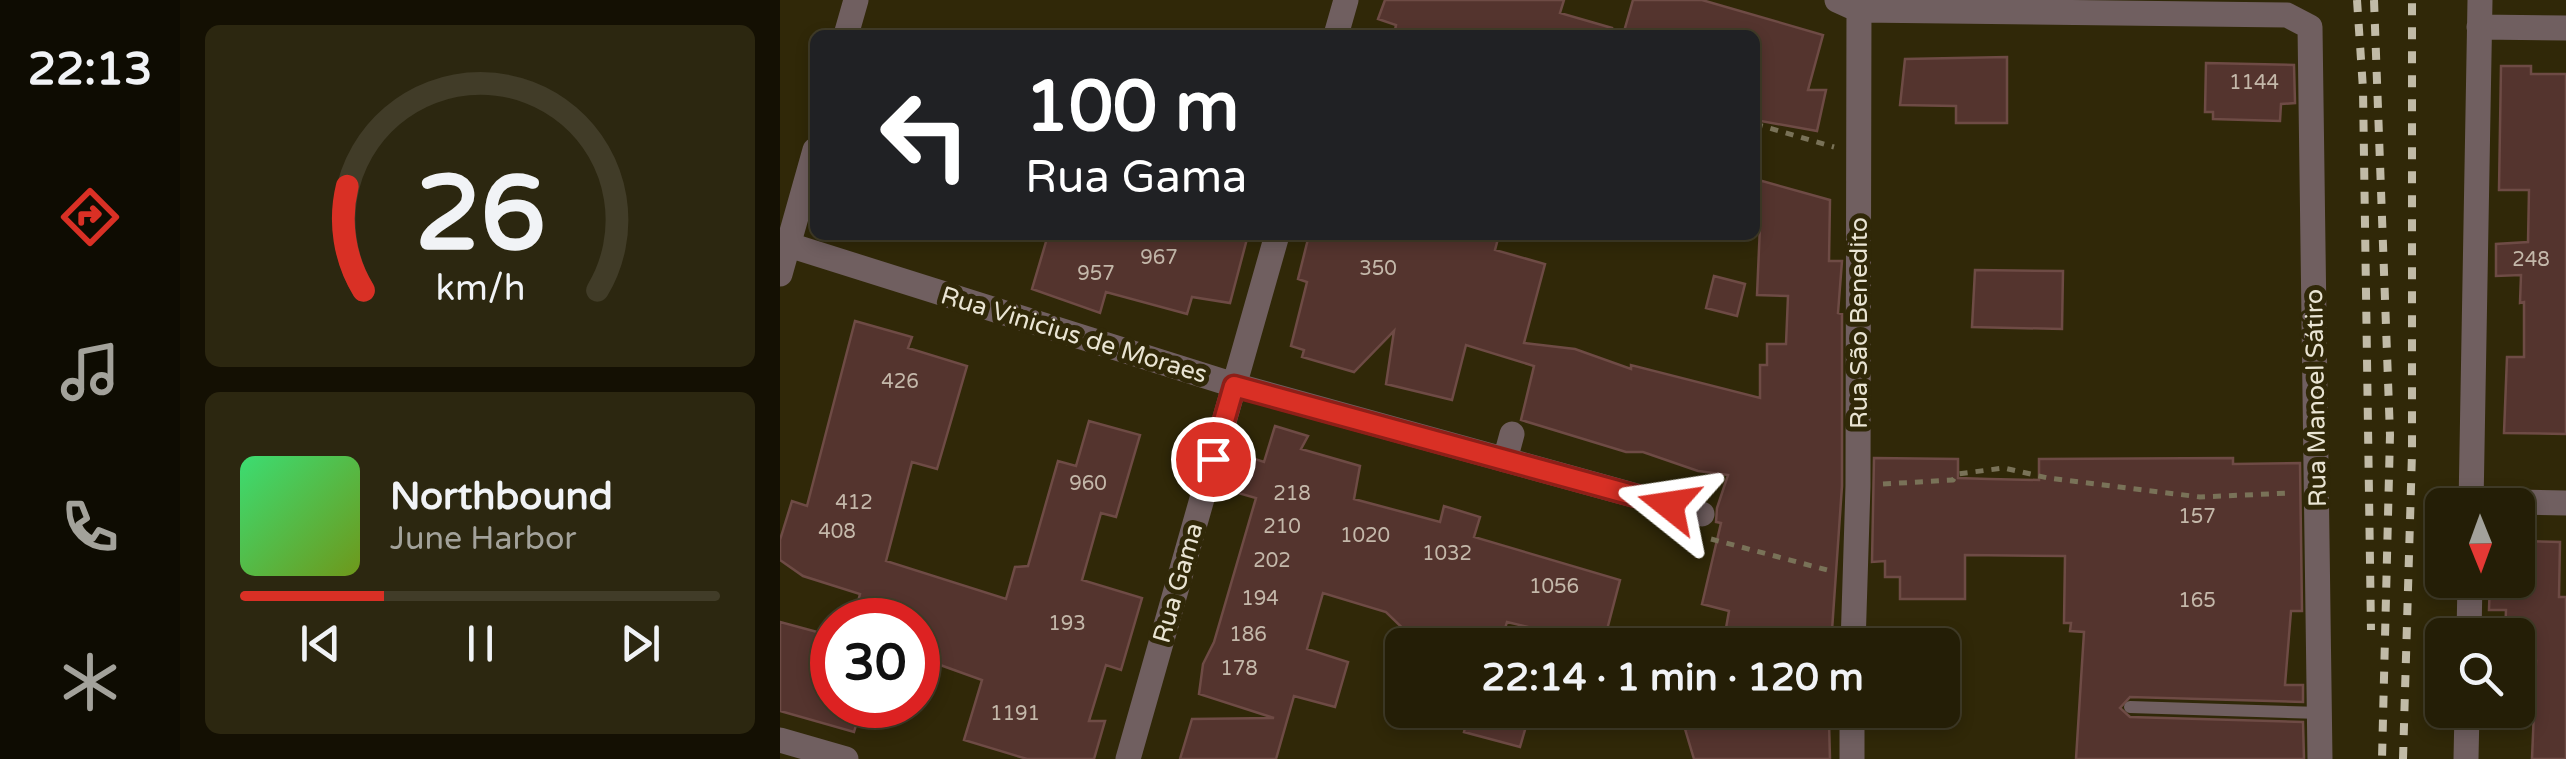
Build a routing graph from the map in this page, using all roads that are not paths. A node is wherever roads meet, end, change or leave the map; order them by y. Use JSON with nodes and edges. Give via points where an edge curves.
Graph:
{"nodes":[{"id":1,"x":856,"y":0,"type":"edge"},
{"id":2,"x":1346,"y":0,"type":"edge"},
{"id":3,"x":2480,"y":0,"type":"edge"},
{"id":4,"x":1852,"y":3,"type":"edge"},
{"id":5,"x":2479,"y":27,"type":"junction"},
{"id":6,"x":2566,"y":28,"type":"edge"},
{"id":7,"x":847,"y":30,"type":"edge"},
{"id":8,"x":1337,"y":30,"type":"edge"},
{"id":9,"x":810,"y":168,"type":"edge"},
{"id":10,"x":1277,"y":240,"type":"edge"},
{"id":11,"x":789,"y":245,"type":"junction"},
{"id":12,"x":780,"y":274,"type":"edge"},
{"id":13,"x":1234,"y":386,"type":"junction"},
{"id":14,"x":1512,"y":434,"type":"dead end"},
{"id":15,"x":1504,"y":460,"type":"junction"},
{"id":16,"x":2472,"y":488,"type":"edge"},
{"id":17,"x":2535,"y":503,"type":"edge"},
{"id":18,"x":2566,"y":503,"type":"edge"},
{"id":19,"x":1702,"y":514,"type":"road end"},
{"id":20,"x":1853,"y":628,"type":"edge"},
{"id":21,"x":2130,"y":707,"type":"dead end"},
{"id":22,"x":2321,"y":713,"type":"junction"},
{"id":23,"x":1852,"y":728,"type":"edge"},
{"id":24,"x":2467,"y":728,"type":"edge"},
{"id":25,"x":780,"y":740,"type":"edge"},
{"id":26,"x":846,"y":759,"type":"edge"},
{"id":27,"x":1128,"y":759,"type":"edge"},
{"id":28,"x":1852,"y":759,"type":"edge"},
{"id":29,"x":2320,"y":759,"type":"edge"},
{"id":30,"x":2466,"y":759,"type":"edge"}],
"edges":[{"from":1,"to":7,"type":"street"},
{"from":2,"to":8,"type":"street"},
{"from":3,"to":5,"type":"street"},
{"from":4,"to":20,"type":"street","name":"Rua São Benedito","via":[[1859,155]]},
{"from":4,"to":22,"type":"street","name":"Rua Manoel Sátiro","via":[[2303,20],[2313,36]]},
{"from":5,"to":6,"type":"street"},
{"from":5,"to":16,"type":"street"},
{"from":9,"to":11,"type":"street"},
{"from":10,"to":13,"type":"street","name":"Rua Gama"},
{"from":11,"to":12,"type":"street"},
{"from":11,"to":13,"type":"street","name":"Rua Vinicius de Moraes"},
{"from":13,"to":15,"type":"street","name":"Rua Vinicius de Moraes"},
{"from":13,"to":27,"type":"street","name":"Rua Gama"},
{"from":14,"to":15,"type":"street"},
{"from":15,"to":19,"type":"street","name":"Rua Vinicius de Moraes"},
{"from":17,"to":18,"type":"street"},
{"from":21,"to":22,"type":"lane"},
{"from":22,"to":29,"type":"street","name":"Rua Manoel Sátiro"},
{"from":23,"to":28,"type":"street"},
{"from":24,"to":30,"type":"street"},
{"from":25,"to":26,"type":"street"}]}
